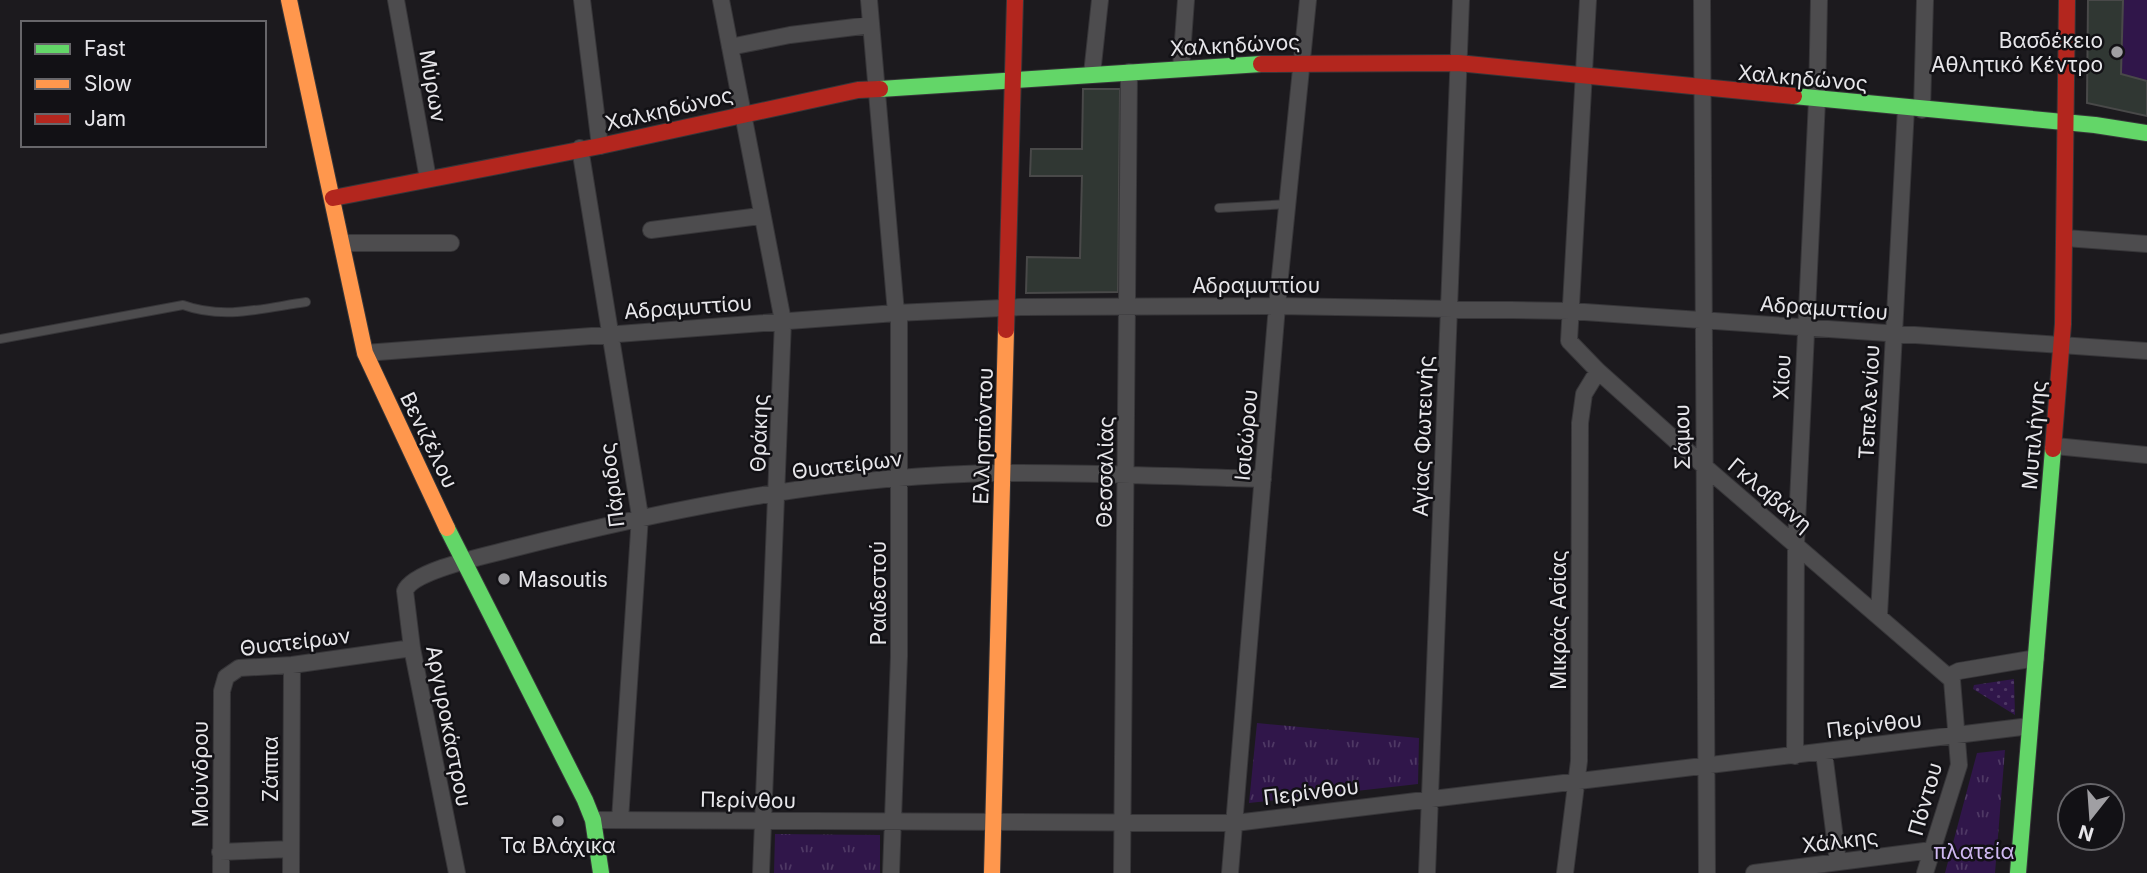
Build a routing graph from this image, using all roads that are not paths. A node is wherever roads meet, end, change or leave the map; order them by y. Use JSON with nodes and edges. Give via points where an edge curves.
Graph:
{"nodes":[{"id":1,"x":289,"y":0,"type":"edge"},
{"id":2,"x":396,"y":0,"type":"edge"},
{"id":3,"x":582,"y":0,"type":"edge"},
{"id":4,"x":721,"y":0,"type":"edge"},
{"id":5,"x":869,"y":0,"type":"edge"},
{"id":6,"x":1015,"y":0,"type":"edge"},
{"id":7,"x":1100,"y":0,"type":"edge"},
{"id":8,"x":1186,"y":0,"type":"edge"},
{"id":9,"x":1308,"y":0,"type":"edge"},
{"id":10,"x":1461,"y":0,"type":"edge"},
{"id":11,"x":1588,"y":0,"type":"edge"},
{"id":12,"x":1702,"y":0,"type":"edge"},
{"id":13,"x":1819,"y":0,"type":"edge"},
{"id":14,"x":1925,"y":0,"type":"edge"},
{"id":15,"x":2067,"y":0,"type":"edge"},
{"id":16,"x":871,"y":25,"type":"junction"},
{"id":17,"x":730,"y":47,"type":"junction"},
{"id":18,"x":1301,"y":63,"type":"junction"},
{"id":19,"x":1458,"y":63,"type":"junction"},
{"id":20,"x":1181,"y":68,"type":"junction"},
{"id":21,"x":1129,"y":72,"type":"junction"},
{"id":22,"x":1092,"y":74,"type":"junction"},
{"id":23,"x":1582,"y":76,"type":"junction"},
{"id":24,"x":1013,"y":79,"type":"junction"},
{"id":25,"x":877,"y":88,"type":"junction"},
{"id":26,"x":1702,"y":89,"type":"junction"},
{"id":27,"x":1817,"y":100,"type":"junction"},
{"id":28,"x":1914,"y":109,"type":"junction"},
{"id":29,"x":741,"y":114,"type":"junction"},
{"id":30,"x":2066,"y":122,"type":"junction"},
{"id":31,"x":2147,"y":133,"type":"edge"},
{"id":32,"x":600,"y":146,"type":"junction"},
{"id":33,"x":580,"y":148,"type":"junction"},
{"id":34,"x":428,"y":179,"type":"junction"},
{"id":35,"x":333,"y":198,"type":"junction"},
{"id":36,"x":1289,"y":205,"type":"junction"},
{"id":37,"x":1219,"y":208,"type":"dead end"},
{"id":38,"x":760,"y":216,"type":"junction"},
{"id":39,"x":651,"y":230,"type":"dead end"},
{"id":40,"x":2066,"y":238,"type":"junction"},
{"id":41,"x":342,"y":243,"type":"junction"},
{"id":42,"x":451,"y":243,"type":"dead end"},
{"id":43,"x":2147,"y":244,"type":"edge"},
{"id":44,"x":306,"y":302,"type":"dead end"},
{"id":45,"x":1128,"y":306,"type":"junction"},
{"id":46,"x":1277,"y":306,"type":"junction"},
{"id":47,"x":1449,"y":307,"type":"junction"},
{"id":48,"x":1008,"y":308,"type":"junction"},
{"id":49,"x":1570,"y":311,"type":"junction"},
{"id":50,"x":897,"y":313,"type":"junction"},
{"id":51,"x":1702,"y":320,"type":"junction"},
{"id":52,"x":783,"y":321,"type":"junction"},
{"id":53,"x":1806,"y":328,"type":"junction"},
{"id":54,"x":611,"y":333,"type":"junction"},
{"id":55,"x":1894,"y":333,"type":"junction"},
{"id":56,"x":0,"y":339,"type":"edge"},
{"id":57,"x":2062,"y":345,"type":"junction"},
{"id":58,"x":2147,"y":351,"type":"edge"},
{"id":59,"x":365,"y":353,"type":"junction"},
{"id":60,"x":1598,"y":371,"type":"junction"},
{"id":61,"x":2054,"y":446,"type":"junction"},
{"id":62,"x":2147,"y":455,"type":"edge"},
{"id":63,"x":1704,"y":466,"type":"junction"},
{"id":64,"x":1002,"y":473,"type":"junction"},
{"id":65,"x":1126,"y":476,"type":"junction"},
{"id":66,"x":898,"y":479,"type":"junction"},
{"id":67,"x":1263,"y":479,"type":"junction"},
{"id":68,"x":778,"y":495,"type":"junction"},
{"id":69,"x":640,"y":516,"type":"junction"},
{"id":70,"x":1796,"y":544,"type":"junction"},
{"id":71,"x":463,"y":561,"type":"junction"},
{"id":72,"x":407,"y":586,"type":"joint"},
{"id":73,"x":1879,"y":615,"type":"junction"},
{"id":74,"x":412,"y":648,"type":"junction"},
{"id":75,"x":2036,"y":658,"type":"junction"},
{"id":76,"x":292,"y":665,"type":"junction"},
{"id":77,"x":226,"y":677,"type":"joint"},
{"id":78,"x":1949,"y":677,"type":"junction"},
{"id":79,"x":2030,"y":726,"type":"junction"},
{"id":80,"x":1958,"y":735,"type":"junction"},
{"id":81,"x":1824,"y":752,"type":"junction"},
{"id":82,"x":1795,"y":756,"type":"junction"},
{"id":83,"x":1705,"y":767,"type":"junction"},
{"id":84,"x":1577,"y":782,"type":"junction"},
{"id":85,"x":1429,"y":798,"type":"junction"},
{"id":86,"x":593,"y":820,"type":"junction"},
{"id":87,"x":620,"y":820,"type":"junction"},
{"id":88,"x":762,"y":822,"type":"junction"},
{"id":89,"x":892,"y":822,"type":"junction"},
{"id":90,"x":994,"y":823,"type":"junction"},
{"id":91,"x":1235,"y":823,"type":"junction"},
{"id":92,"x":1123,"y":824,"type":"junction"},
{"id":93,"x":291,"y":849,"type":"junction"},
{"id":94,"x":1932,"y":850,"type":"junction"},
{"id":95,"x":220,"y":852,"type":"junction"},
{"id":96,"x":1838,"y":862,"type":"junction"},
{"id":97,"x":221,"y":873,"type":"edge"},
{"id":98,"x":291,"y":873,"type":"edge"},
{"id":99,"x":457,"y":873,"type":"edge"},
{"id":100,"x":601,"y":873,"type":"edge"},
{"id":101,"x":761,"y":873,"type":"edge"},
{"id":102,"x":891,"y":873,"type":"edge"},
{"id":103,"x":992,"y":873,"type":"edge"},
{"id":104,"x":1122,"y":873,"type":"edge"},
{"id":105,"x":1230,"y":873,"type":"edge"},
{"id":106,"x":1427,"y":873,"type":"edge"},
{"id":107,"x":1565,"y":873,"type":"edge"},
{"id":108,"x":1707,"y":873,"type":"edge"},
{"id":109,"x":1754,"y":873,"type":"edge"},
{"id":110,"x":1925,"y":873,"type":"edge"},
{"id":111,"x":2018,"y":873,"type":"edge"}],
"edges":[{"from":1,"to":35,"type":"street","name":"Βενιζέλου"},
{"from":2,"to":34,"type":"street","name":"Μύρων"},
{"from":3,"to":32,"type":"street"},
{"from":4,"to":17,"type":"street","name":"Θράκης"},
{"from":5,"to":16,"type":"street","name":"Ραιδεστού"},
{"from":6,"to":24,"type":"street","name":"Ελλησπόντου"},
{"from":7,"to":22,"type":"street"},
{"from":8,"to":20,"type":"street"},
{"from":9,"to":18,"type":"street","name":"Ισιδώρου"},
{"from":10,"to":19,"type":"street","name":"Αγίας Φωτεινής"},
{"from":11,"to":23,"type":"street"},
{"from":12,"to":26,"type":"street","name":"Σάμου"},
{"from":13,"to":27,"type":"street","name":"Χίου"},
{"from":14,"to":28,"type":"street","name":"Τεπελενίου"},
{"from":15,"to":30,"type":"street","name":"Μυτιλήνης"},
{"from":16,"to":17,"type":"street","via":[[797,33]]},
{"from":16,"to":25,"type":"street","name":"Ραιδεστού"},
{"from":17,"to":29,"type":"street","name":"Θράκης"},
{"from":18,"to":19,"type":"street","name":"Χαλκηδώνος"},
{"from":18,"to":20,"type":"street","name":"Χαλκηδώνος"},
{"from":18,"to":36,"type":"street","name":"Ισιδώρου"},
{"from":19,"to":23,"type":"street","name":"Χαλκηδώνος"},
{"from":19,"to":47,"type":"street","name":"Αγίας Φωτεινής"},
{"from":20,"to":21,"type":"street","name":"Χαλκηδώνος"},
{"from":21,"to":22,"type":"street","name":"Χαλκηδώνος"},
{"from":21,"to":45,"type":"street","name":"Θεσσαλίας"},
{"from":22,"to":24,"type":"street","name":"Χαλκηδώνος"},
{"from":23,"to":26,"type":"street","name":"Χαλκηδώνος"},
{"from":23,"to":49,"type":"street"},
{"from":24,"to":25,"type":"street","name":"Χαλκηδώνος"},
{"from":24,"to":48,"type":"street","name":"Ελλησπόντου"},
{"from":25,"to":29,"type":"street","name":"Χαλκηδώνος"},
{"from":25,"to":50,"type":"street","name":"Ραιδεστού"},
{"from":26,"to":27,"type":"street","name":"Χαλκηδώνος"},
{"from":26,"to":51,"type":"street","name":"Σάμου"},
{"from":27,"to":28,"type":"street","name":"Χαλκηδώνος"},
{"from":27,"to":53,"type":"street","name":"Χίου"},
{"from":28,"to":30,"type":"street","name":"Χαλκηδώνος"},
{"from":28,"to":55,"type":"street","name":"Τεπελενίου"},
{"from":29,"to":32,"type":"street","name":"Χαλκηδώνος"},
{"from":29,"to":38,"type":"street","name":"Θράκης"},
{"from":30,"to":31,"type":"street","name":"Χαλκηδώνος"},
{"from":30,"to":40,"type":"street","name":"Μυτιλήνης"},
{"from":32,"to":33,"type":"street","name":"Χαλκηδώνος"},
{"from":33,"to":34,"type":"street","name":"Χαλκηδώνος"},
{"from":33,"to":54,"type":"street","name":"Πάριδος"},
{"from":34,"to":35,"type":"street","name":"Χαλκηδώνος"},
{"from":35,"to":41,"type":"street","name":"Βενιζέλου"},
{"from":36,"to":37,"type":"lane"},
{"from":36,"to":46,"type":"street","name":"Ισιδώρου"},
{"from":38,"to":39,"type":"street"},
{"from":38,"to":52,"type":"street","name":"Θράκης"},
{"from":40,"to":43,"type":"street"},
{"from":40,"to":57,"type":"street","name":"Μυτιλήνης"},
{"from":41,"to":42,"type":"street"},
{"from":41,"to":59,"type":"street","name":"Βενιζέλου"},
{"from":44,"to":56,"type":"lane","via":[[225,314],[183,305]]},
{"from":45,"to":46,"type":"street","name":"Αδραμυττίου"},
{"from":45,"to":48,"type":"street","name":"Αδραμυττίου"},
{"from":45,"to":65,"type":"street","name":"Θεσσαλίας"},
{"from":46,"to":47,"type":"street","name":"Αδραμυττίου"},
{"from":46,"to":67,"type":"street","name":"Ισιδώρου"},
{"from":47,"to":49,"type":"street","name":"Αδραμυττίου"},
{"from":47,"to":85,"type":"street","name":"Αγίας Φωτεινής"},
{"from":48,"to":50,"type":"street","name":"Αδραμυττίου"},
{"from":48,"to":64,"type":"street","name":"Ελλησπόντου"},
{"from":49,"to":51,"type":"street","name":"Αδραμυττίου"},
{"from":49,"to":60,"type":"street","name":"Γκλαβάνη","via":[[1569,341]]},
{"from":50,"to":52,"type":"street","name":"Αδραμυττίου"},
{"from":50,"to":66,"type":"street","name":"Ραιδεστού"},
{"from":51,"to":53,"type":"street","name":"Αδραμυττίου"},
{"from":51,"to":63,"type":"street","name":"Σάμου"},
{"from":52,"to":54,"type":"street","name":"Αδραμυττίου"},
{"from":52,"to":68,"type":"street","name":"Θράκης"},
{"from":53,"to":55,"type":"street","name":"Αδραμυττίου"},
{"from":53,"to":70,"type":"street","name":"Χίου"},
{"from":54,"to":59,"type":"street","name":"Αδραμυττίου"},
{"from":54,"to":69,"type":"street","name":"Πάριδος"},
{"from":55,"to":57,"type":"street","name":"Αδραμυττίου"},
{"from":55,"to":73,"type":"street","name":"Τεπελενίου"},
{"from":57,"to":58,"type":"street","name":"Αδραμυττίου"},
{"from":57,"to":61,"type":"street","name":"Μυτιλήνης"},
{"from":59,"to":71,"type":"street","name":"Βενιζέλου"},
{"from":60,"to":63,"type":"street","name":"Γκλαβάνη"},
{"from":60,"to":84,"type":"street","name":"Μικράς Ασίας","via":[[1584,394],[1580,423]]},
{"from":61,"to":62,"type":"street"},
{"from":61,"to":75,"type":"street","name":"Μυτιλήνης"},
{"from":63,"to":70,"type":"street","name":"Γκλαβάνη"},
{"from":63,"to":83,"type":"street","name":"Σάμου"},
{"from":64,"to":65,"type":"street","name":"Θυατείρων"},
{"from":64,"to":66,"type":"street","name":"Θυατείρων"},
{"from":64,"to":90,"type":"street","name":"Ελλησπόντου"},
{"from":65,"to":67,"type":"street","name":"Θυατείρων"},
{"from":65,"to":92,"type":"street","name":"Θεσσαλίας"},
{"from":66,"to":68,"type":"street","name":"Θυατείρων"},
{"from":66,"to":89,"type":"street","name":"Ραιδεστού","via":[[899,656]]},
{"from":67,"to":91,"type":"street","name":"Ισιδώρου"},
{"from":68,"to":69,"type":"street","name":"Θυατείρων"},
{"from":68,"to":88,"type":"street","name":"Θράκης"},
{"from":69,"to":71,"type":"street","name":"Θυατείρων"},
{"from":69,"to":87,"type":"street","name":"Πάριδος"},
{"from":70,"to":73,"type":"street","name":"Γκλαβάνη"},
{"from":70,"to":82,"type":"street","name":"Χίου"},
{"from":71,"to":72,"type":"street","name":"Θυατείρων"},
{"from":71,"to":86,"type":"street","name":"Βενιζέλου"},
{"from":72,"to":74,"type":"street","name":"Αργυροκάστρου"},
{"from":73,"to":78,"type":"street","name":"Γκλαβάνη"},
{"from":74,"to":76,"type":"street","name":"Θυατείρων"},
{"from":74,"to":99,"type":"street","name":"Αργυροκάστρου"},
{"from":75,"to":78,"type":"street","via":[[1959,671]]},
{"from":75,"to":79,"type":"street","name":"Μυτιλήνης"},
{"from":76,"to":77,"type":"street","name":"Θυατείρων","via":[[239,668]]},
{"from":76,"to":93,"type":"street","name":"Ζάππα"},
{"from":77,"to":95,"type":"street","name":"Μούνδρου","via":[[222,691]]},
{"from":78,"to":80,"type":"street","via":[[1954,684]]},
{"from":79,"to":80,"type":"street","name":"Περίνθου"},
{"from":79,"to":111,"type":"street","name":"Μυτιλήνης"},
{"from":80,"to":81,"type":"street","name":"Περίνθου"},
{"from":80,"to":94,"type":"street","name":"Πόντου","via":[[1958,773]]},
{"from":81,"to":82,"type":"street","name":"Περίνθου"},
{"from":81,"to":96,"type":"street"},
{"from":82,"to":83,"type":"street","name":"Περίνθου"},
{"from":83,"to":84,"type":"street","name":"Περίνθου"},
{"from":83,"to":108,"type":"street","name":"Σάμου"},
{"from":84,"to":85,"type":"street","name":"Περίνθου"},
{"from":84,"to":107,"type":"street","name":"Μικράς Ασίας"},
{"from":85,"to":91,"type":"street","name":"Περίνθου"},
{"from":85,"to":106,"type":"street","name":"Αγίας Φωτεινής"},
{"from":86,"to":87,"type":"street","name":"Περίνθου"},
{"from":86,"to":100,"type":"street","name":"Βενιζέλου"},
{"from":87,"to":88,"type":"street","name":"Περίνθου"},
{"from":88,"to":89,"type":"street","name":"Περίνθου"},
{"from":88,"to":101,"type":"street","name":"Θράκης"},
{"from":89,"to":90,"type":"street","name":"Περίνθου"},
{"from":89,"to":102,"type":"street","name":"Ραιδεστού"},
{"from":90,"to":92,"type":"street","name":"Περίνθου"},
{"from":90,"to":103,"type":"street","name":"Ελλησπόντου"},
{"from":91,"to":92,"type":"street","name":"Περίνθου"},
{"from":91,"to":105,"type":"street","name":"Ισιδώρου"},
{"from":92,"to":104,"type":"street","name":"Θεσσαλίας"},
{"from":93,"to":95,"type":"street"},
{"from":93,"to":98,"type":"street","name":"Ζάππα"},
{"from":94,"to":96,"type":"street","name":"Χάλκης"},
{"from":94,"to":110,"type":"street","name":"Πόντου"},
{"from":95,"to":97,"type":"street","name":"Μούνδρου"},
{"from":96,"to":109,"type":"street","name":"Χάλκης"}]}
